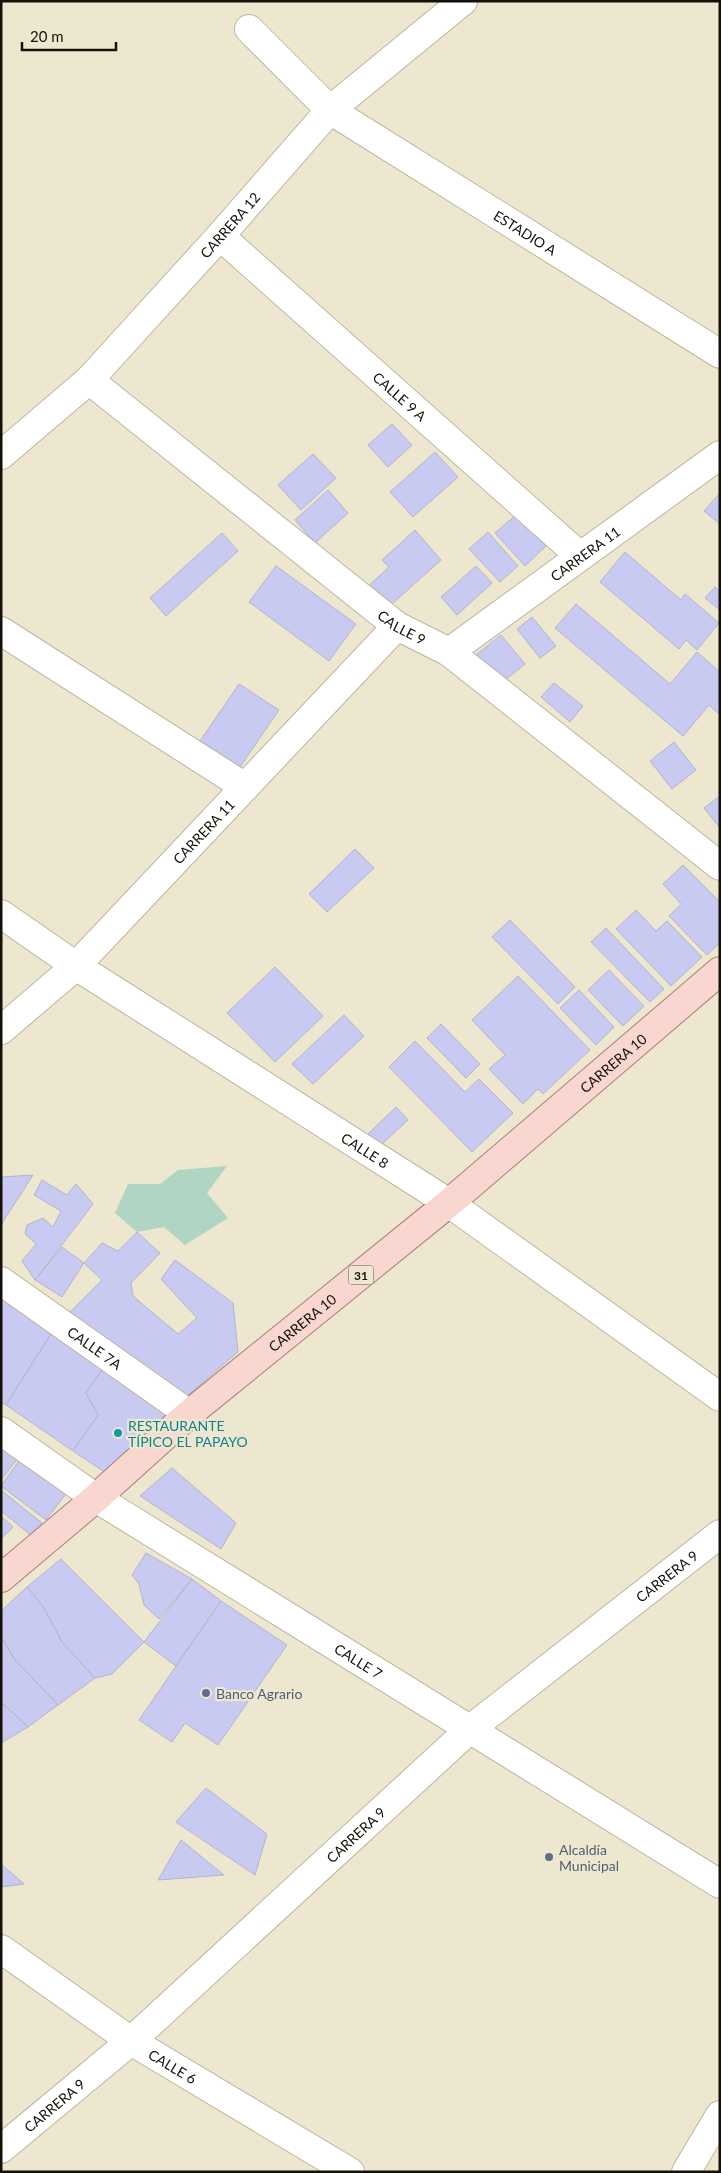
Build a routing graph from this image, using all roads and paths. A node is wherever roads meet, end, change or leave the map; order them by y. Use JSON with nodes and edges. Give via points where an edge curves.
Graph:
{"nodes":[{"id":1,"x":463,"y":1,"type":"edge"},
{"id":2,"x":249,"y":29,"type":"dead end"},
{"id":3,"x":330,"y":110,"type":"junction"},
{"id":4,"x":220,"y":236,"type":"junction"},
{"id":5,"x":720,"y":354,"type":"edge"},
{"id":6,"x":88,"y":380,"type":"junction"},
{"id":7,"x":1,"y":455,"type":"edge"},
{"id":8,"x":720,"y":455,"type":"edge"},
{"id":9,"x":580,"y":556,"type":"junction"},
{"id":10,"x":397,"y":626,"type":"junction"},
{"id":11,"x":1,"y":631,"type":"edge"},
{"id":12,"x":449,"y":652,"type":"junction"},
{"id":13,"x":245,"y":787,"type":"junction"},
{"id":14,"x":720,"y":866,"type":"edge"},
{"id":15,"x":1,"y":914,"type":"edge"},
{"id":16,"x":76,"y":966,"type":"junction"},
{"id":17,"x":720,"y":971,"type":"edge"},
{"id":18,"x":1,"y":1030,"type":"edge"},
{"id":19,"x":449,"y":1203,"type":"junction"},
{"id":20,"x":1,"y":1281,"type":"edge"},
{"id":21,"x":720,"y":1397,"type":"edge"},
{"id":22,"x":188,"y":1414,"type":"junction"},
{"id":23,"x":1,"y":1431,"type":"edge"},
{"id":24,"x":96,"y":1498,"type":"junction"},
{"id":25,"x":720,"y":1534,"type":"edge"},
{"id":26,"x":1,"y":1578,"type":"edge"},
{"id":27,"x":469,"y":1730,"type":"junction"},
{"id":28,"x":720,"y":1884,"type":"edge"},
{"id":29,"x":1,"y":1949,"type":"edge"},
{"id":30,"x":131,"y":2041,"type":"junction"},
{"id":31,"x":720,"y":2115,"type":"edge"},
{"id":32,"x":1,"y":2149,"type":"edge"},
{"id":33,"x":350,"y":2172,"type":"edge"},
{"id":34,"x":686,"y":2172,"type":"edge"}],
"edges":[{"from":1,"to":3,"type":"street","name":"CARRERA 12"},
{"from":2,"to":3,"type":"street","name":"ESTADIO A"},
{"from":3,"to":4,"type":"street","name":"CARRERA 12"},
{"from":3,"to":5,"type":"street","name":"ESTADIO A"},
{"from":4,"to":6,"type":"street","name":"CARRERA 12"},
{"from":4,"to":9,"type":"street","name":"CALLE 9 A"},
{"from":6,"to":7,"type":"street","name":"CARRERA 12"},
{"from":6,"to":10,"type":"street","name":"CALLE 9"},
{"from":8,"to":9,"type":"street","name":"CARRERA 11"},
{"from":9,"to":12,"type":"street","name":"CARRERA 11"},
{"from":10,"to":12,"type":"street","name":"CALLE 9"},
{"from":10,"to":13,"type":"street","name":"CARRERA 11"},
{"from":11,"to":13,"type":"street"},
{"from":12,"to":14,"type":"street","name":"CALLE 9"},
{"from":13,"to":16,"type":"street","name":"CARRERA 11"},
{"from":15,"to":16,"type":"street","name":"CALLE 8"},
{"from":16,"to":18,"type":"street","name":"CARRERA 11"},
{"from":16,"to":19,"type":"street","name":"CALLE 8"},
{"from":17,"to":19,"type":"main road","name":"CARRERA 10","number":"31"},
{"from":19,"to":21,"type":"street","name":"CALLE 8"},
{"from":19,"to":22,"type":"main road","name":"CARRERA 10","number":"31"},
{"from":20,"to":22,"type":"street","name":"CALLE 7A"},
{"from":22,"to":24,"type":"main road","name":"CARRERA 10","number":"31"},
{"from":23,"to":24,"type":"street","name":"CALLE 7"},
{"from":24,"to":26,"type":"main road","name":"CARRERA 10","number":"31"},
{"from":24,"to":27,"type":"street","name":"CALLE 7"},
{"from":25,"to":27,"type":"street","name":"CARRERA 9"},
{"from":27,"to":28,"type":"street","name":"CALLE 7"},
{"from":27,"to":30,"type":"street","name":"CARRERA 9"},
{"from":29,"to":30,"type":"street","name":"CALLE 6"},
{"from":30,"to":32,"type":"street","name":"CARRERA 9"},
{"from":30,"to":33,"type":"street","name":"CALLE 6"},
{"from":31,"to":34,"type":"street"}]}
